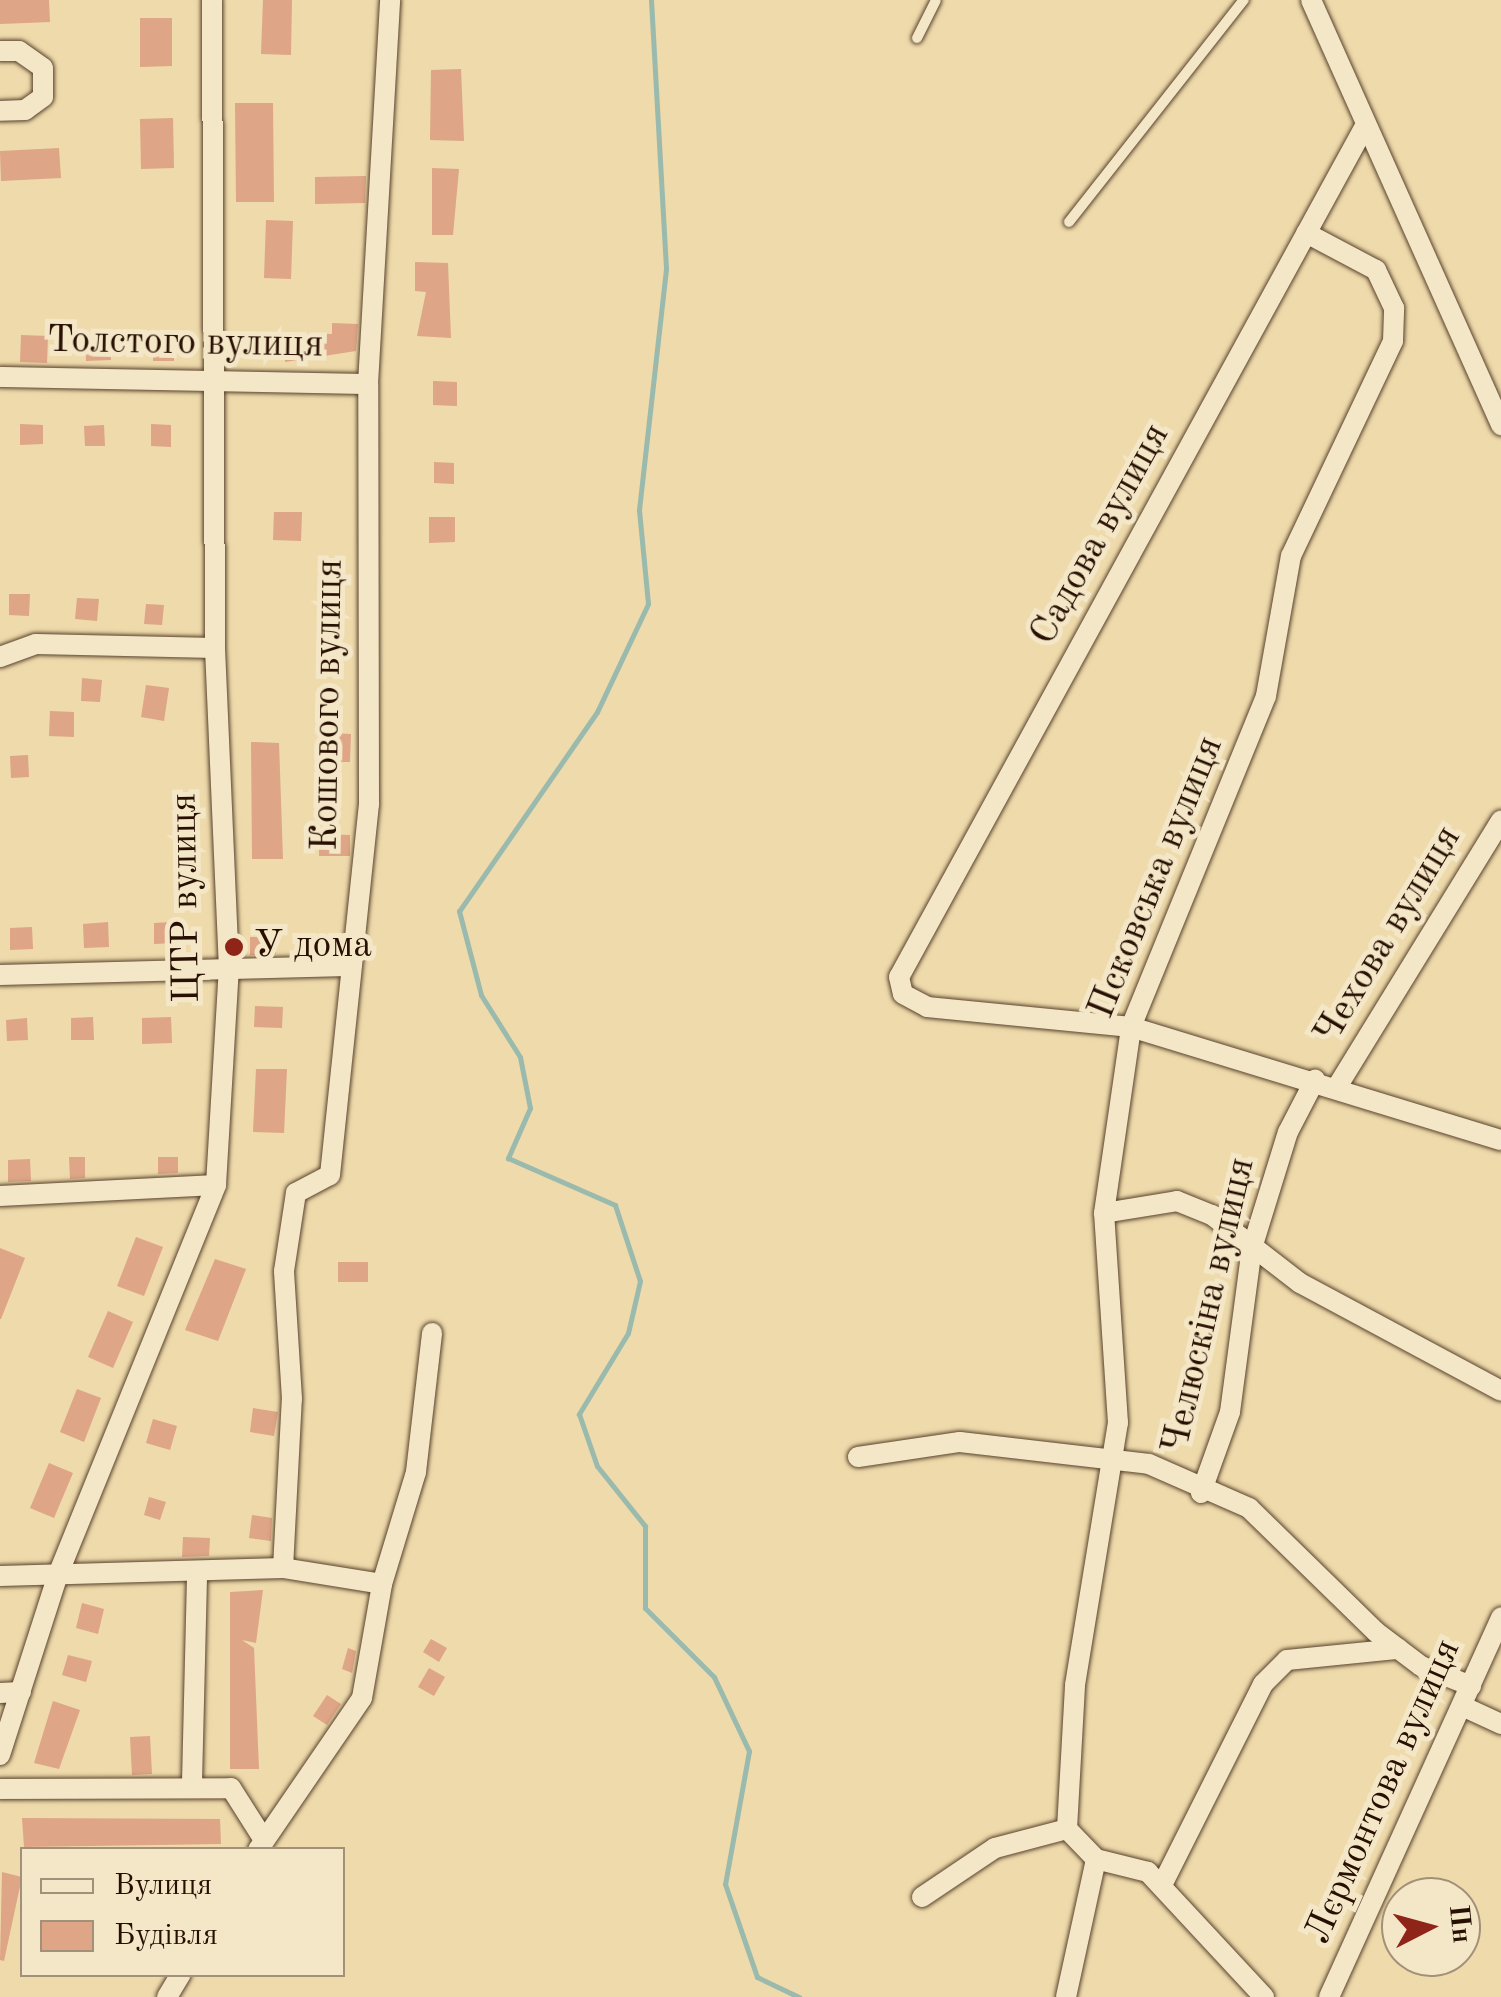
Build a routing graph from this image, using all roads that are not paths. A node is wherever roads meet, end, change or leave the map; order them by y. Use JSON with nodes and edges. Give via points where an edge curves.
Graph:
{"nodes":[{"id":1,"x":212,"y":0,"type":"edge"},
{"id":2,"x":390,"y":0,"type":"edge"},
{"id":3,"x":936,"y":0,"type":"edge"},
{"id":4,"x":1244,"y":0,"type":"edge"},
{"id":5,"x":1311,"y":0,"type":"edge"},
{"id":6,"x":917,"y":38,"type":"dead end"},
{"id":7,"x":0,"y":52,"type":"edge"},
{"id":8,"x":0,"y":111,"type":"edge"},
{"id":9,"x":1365,"y":126,"type":"junction"},
{"id":10,"x":1069,"y":222,"type":"dead end"},
{"id":11,"x":1306,"y":232,"type":"junction"},
{"id":12,"x":214,"y":376,"type":"junction"},
{"id":13,"x":0,"y":377,"type":"edge"},
{"id":14,"x":368,"y":384,"type":"junction"},
{"id":15,"x":1501,"y":425,"type":"edge"},
{"id":16,"x":215,"y":648,"type":"junction"},
{"id":17,"x":0,"y":657,"type":"edge"},
{"id":18,"x":1501,"y":820,"type":"edge"},
{"id":19,"x":346,"y":966,"type":"junction"},
{"id":20,"x":230,"y":968,"type":"junction"},
{"id":21,"x":0,"y":975,"type":"edge"},
{"id":22,"x":1131,"y":1028,"type":"junction"},
{"id":23,"x":1314,"y":1080,"type":"junction"},
{"id":24,"x":1338,"y":1087,"type":"junction"},
{"id":25,"x":1501,"y":1140,"type":"edge"},
{"id":26,"x":216,"y":1185,"type":"junction"},
{"id":27,"x":0,"y":1196,"type":"edge"},
{"id":28,"x":1104,"y":1213,"type":"junction"},
{"id":29,"x":1252,"y":1248,"type":"junction"},
{"id":30,"x":432,"y":1333,"type":"dead end"},
{"id":31,"x":1501,"y":1391,"type":"edge"},
{"id":32,"x":858,"y":1457,"type":"dead end"},
{"id":33,"x":1108,"y":1457,"type":"junction"},
{"id":34,"x":1202,"y":1493,"type":"junction"},
{"id":35,"x":282,"y":1568,"type":"junction"},
{"id":36,"x":197,"y":1574,"type":"junction"},
{"id":37,"x":0,"y":1576,"type":"edge"},
{"id":38,"x":57,"y":1577,"type":"junction"},
{"id":39,"x":382,"y":1584,"type":"junction"},
{"id":40,"x":1501,"y":1616,"type":"edge"},
{"id":41,"x":1398,"y":1649,"type":"junction"},
{"id":42,"x":10,"y":1692,"type":"edge"},
{"id":43,"x":1467,"y":1696,"type":"junction"},
{"id":44,"x":1501,"y":1724,"type":"edge"},
{"id":45,"x":0,"y":1755,"type":"edge"},
{"id":46,"x":192,"y":1782,"type":"junction"},
{"id":47,"x":0,"y":1789,"type":"edge"},
{"id":48,"x":1067,"y":1830,"type":"junction"},
{"id":49,"x":261,"y":1844,"type":"edge"},
{"id":50,"x":1096,"y":1859,"type":"junction"},
{"id":51,"x":1162,"y":1885,"type":"junction"},
{"id":52,"x":922,"y":1897,"type":"dead end"},
{"id":53,"x":1066,"y":1997,"type":"edge"},
{"id":54,"x":1264,"y":1997,"type":"edge"},
{"id":55,"x":1329,"y":1997,"type":"edge"}],
"edges":[{"from":1,"to":12,"type":"street","name":"ЦТР вулиця"},
{"from":2,"to":14,"type":"street","name":"Кошового вулиця"},
{"from":3,"to":6,"type":"lane"},
{"from":4,"to":10,"type":"lane"},
{"from":5,"to":9,"type":"street"},
{"from":7,"to":8,"type":"street","via":[[19,51],[42,68],[43,97],[25,110]]},
{"from":9,"to":11,"type":"street","name":"Садова вулиця"},
{"from":9,"to":15,"type":"street"},
{"from":11,"to":22,"type":"street","name":"Псковська вулиця","via":[[1376,270],[1394,308],[1393,341],[1291,556],[1254,732]]},
{"from":11,"to":22,"type":"street","name":"Садова вулиця","via":[[899,977],[903,994],[927,1007]]},
{"from":12,"to":13,"type":"street","name":"Толстого вулиця"},
{"from":12,"to":14,"type":"street","name":"Толстого вулиця"},
{"from":12,"to":16,"type":"street","name":"ЦТР вулиця"},
{"from":14,"to":19,"type":"street","name":"Кошового вулиця","via":[[369,804]]},
{"from":16,"to":17,"type":"street","via":[[36,644]]},
{"from":16,"to":20,"type":"street","name":"ЦТР вулиця"},
{"from":18,"to":24,"type":"street","name":"Чехова вулиця"},
{"from":19,"to":20,"type":"street"},
{"from":19,"to":35,"type":"street","name":"Кошового вулиця","via":[[330,1175],[296,1192],[284,1272],[292,1399]]},
{"from":20,"to":21,"type":"street"},
{"from":20,"to":26,"type":"street","name":"ЦТР вулиця"},
{"from":22,"to":23,"type":"street"},
{"from":22,"to":28,"type":"street","name":"Псковська вулиця"},
{"from":23,"to":24,"type":"street"},
{"from":23,"to":29,"type":"street","name":"Челюскіна вулиця","via":[[1288,1132]]},
{"from":24,"to":25,"type":"street"},
{"from":26,"to":27,"type":"street"},
{"from":26,"to":38,"type":"street","name":"ЦТР вулиця"},
{"from":28,"to":29,"type":"street","via":[[1177,1200]]},
{"from":28,"to":33,"type":"street","name":"Псковська вулиця","via":[[1118,1424]]},
{"from":29,"to":31,"type":"street"},
{"from":29,"to":34,"type":"street","name":"Челюскіна вулиця","via":[[1230,1412]]},
{"from":30,"to":39,"type":"street","via":[[416,1472]]},
{"from":32,"to":33,"type":"street","via":[[960,1442]]},
{"from":33,"to":34,"type":"street","via":[[1149,1464]]},
{"from":33,"to":48,"type":"street","name":"Псковська вулиця","via":[[1075,1685]]},
{"from":34,"to":41,"type":"street","via":[[1249,1508]]},
{"from":35,"to":36,"type":"street"},
{"from":35,"to":39,"type":"street"},
{"from":36,"to":38,"type":"street"},
{"from":36,"to":46,"type":"street"},
{"from":37,"to":38,"type":"street"},
{"from":38,"to":42,"type":"street","name":"ЦТР вулиця"},
{"from":39,"to":49,"type":"street","via":[[362,1698]]},
{"from":40,"to":43,"type":"street","name":"Лєрмонтова вулиця"},
{"from":41,"to":43,"type":"street"},
{"from":41,"to":51,"type":"street","via":[[1286,1660],[1263,1684]]},
{"from":42,"to":45,"type":"street","name":"ЦТР вулиця"},
{"from":43,"to":44,"type":"street"},
{"from":43,"to":55,"type":"street","name":"Лєрмонтова вулиця"},
{"from":46,"to":47,"type":"street"},
{"from":46,"to":49,"type":"street","via":[[231,1788]]},
{"from":48,"to":50,"type":"street"},
{"from":48,"to":52,"type":"street","via":[[995,1848]]},
{"from":50,"to":51,"type":"street","via":[[1134,1866]]},
{"from":50,"to":53,"type":"street"},
{"from":51,"to":54,"type":"street"}]}
